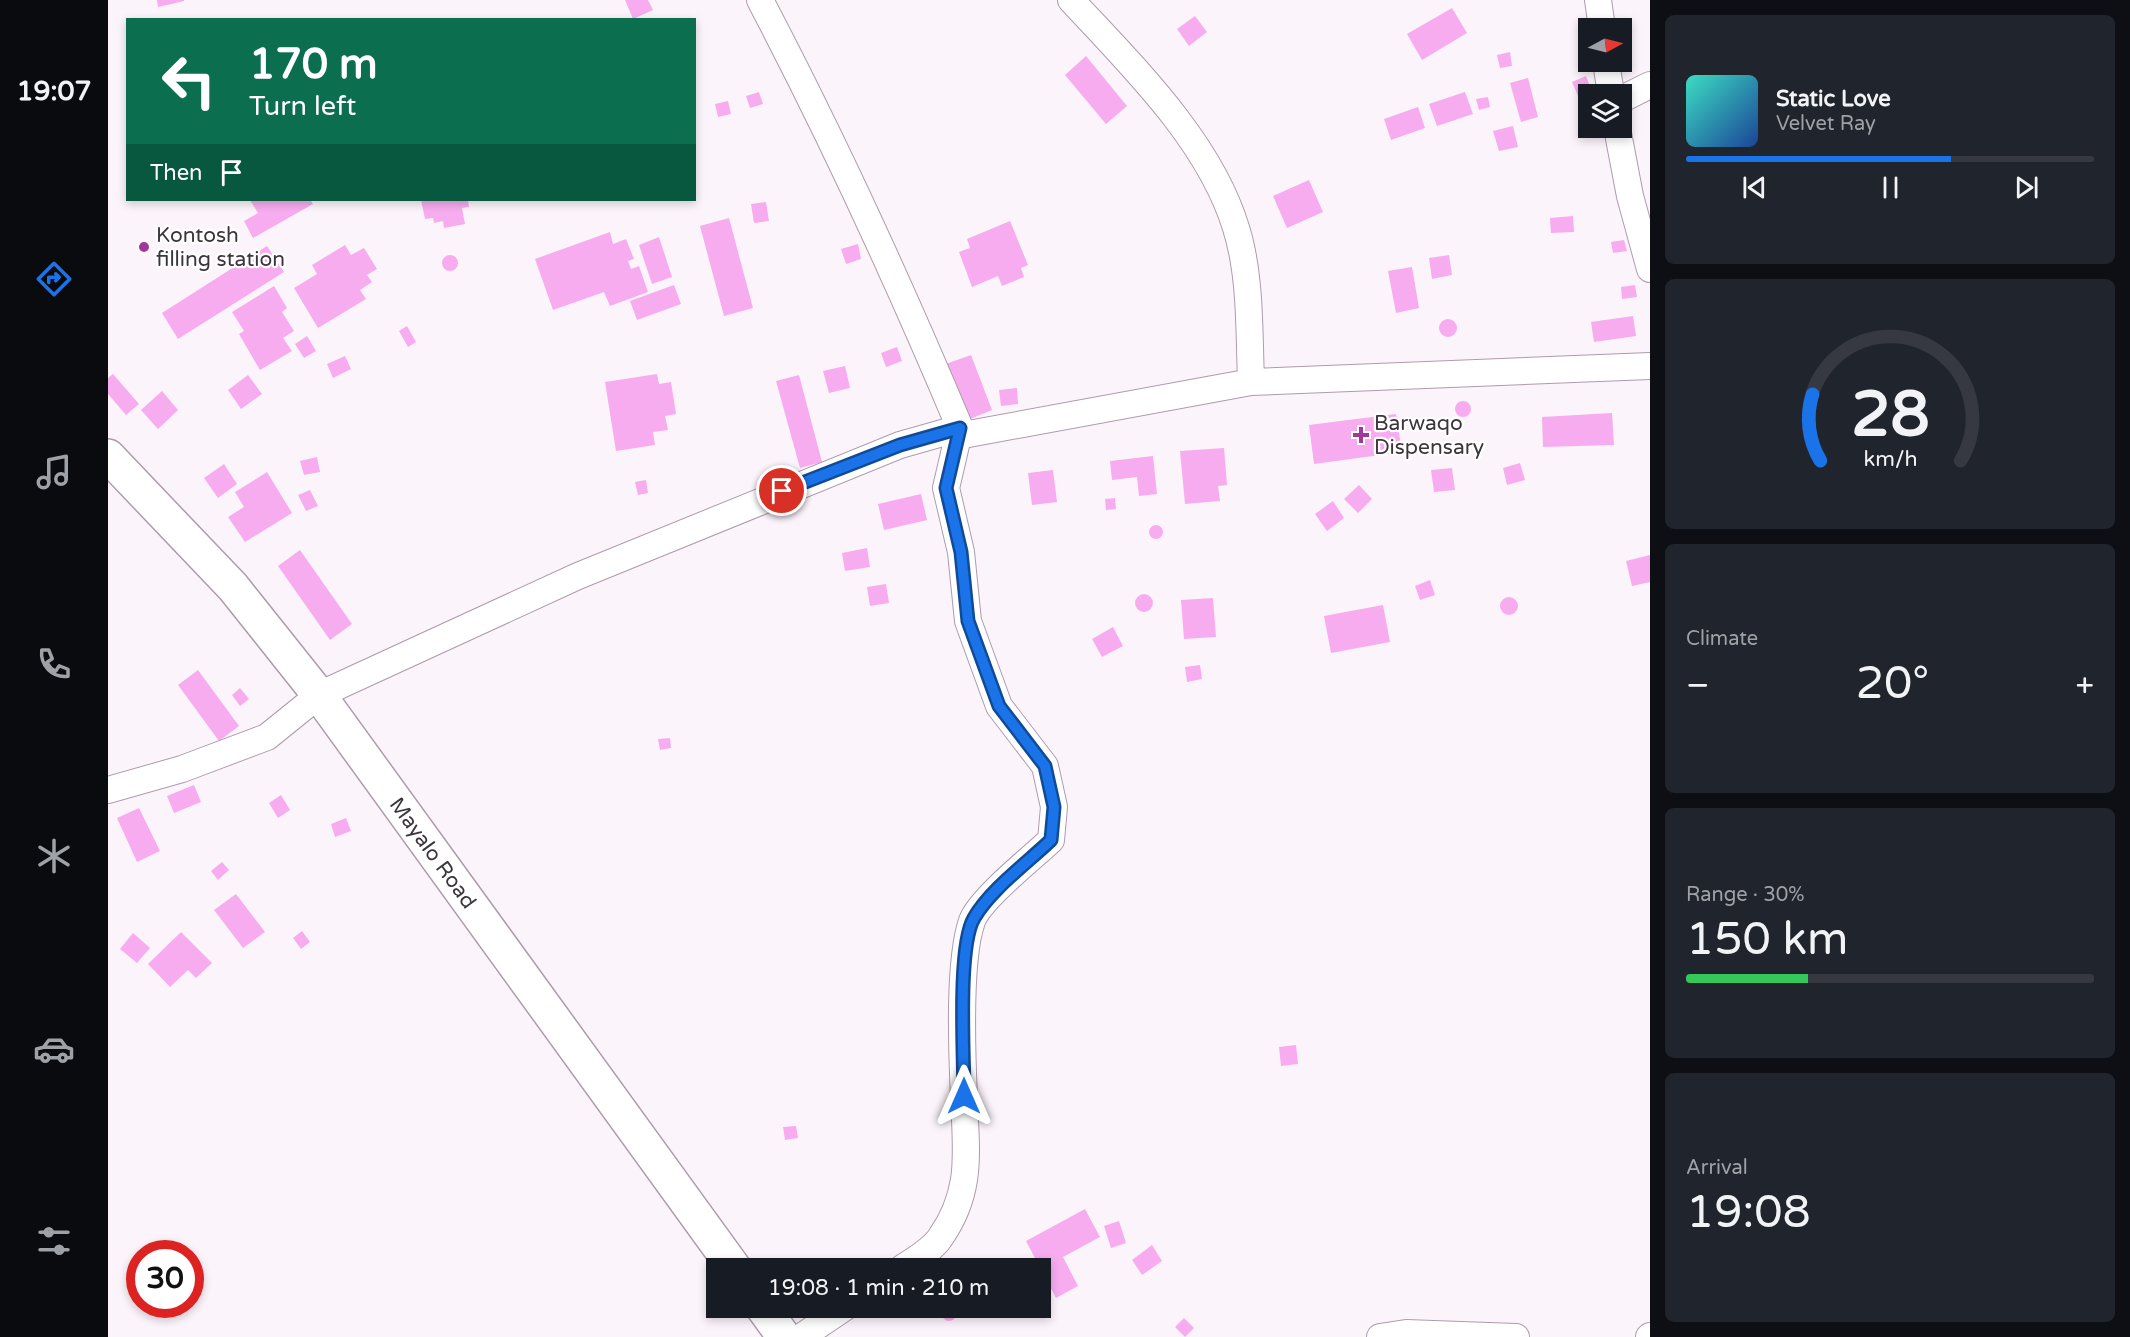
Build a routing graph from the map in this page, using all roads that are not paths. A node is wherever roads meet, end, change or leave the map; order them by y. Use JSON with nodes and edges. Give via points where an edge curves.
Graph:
{"nodes":[{"id":1,"x":760,"y":0,"type":"edge"},
{"id":2,"x":1071,"y":0,"type":"edge"},
{"id":3,"x":1598,"y":0,"type":"edge"},
{"id":4,"x":1601,"y":18,"type":"edge"},
{"id":5,"x":1650,"y":85,"type":"edge"},
{"id":6,"x":1632,"y":94,"type":"edge"},
{"id":7,"x":1619,"y":138,"type":"edge"},
{"id":8,"x":1650,"y":268,"type":"edge"},
{"id":9,"x":1650,"y":366,"type":"edge"},
{"id":10,"x":1251,"y":382,"type":"junction"},
{"id":11,"x":960,"y":428,"type":"junction"},
{"id":12,"x":108,"y":456,"type":"edge"},
{"id":13,"x":319,"y":694,"type":"junction"},
{"id":14,"x":108,"y":790,"type":"edge"},
{"id":15,"x":727,"y":1258,"type":"edge"},
{"id":16,"x":915,"y":1258,"type":"edge"},
{"id":17,"x":770,"y":1318,"type":"edge"},
{"id":18,"x":829,"y":1318,"type":"edge"},
{"id":19,"x":784,"y":1337,"type":"edge"},
{"id":20,"x":801,"y":1337,"type":"edge"},
{"id":21,"x":1380,"y":1337,"type":"edge"},
{"id":22,"x":1516,"y":1337,"type":"edge"}],
"edges":[{"from":1,"to":11,"type":"street","via":[[811,98]]},
{"from":2,"to":10,"type":"street","via":[[1143,78],[1182,129],[1230,209],[1241,252]]},
{"from":3,"to":4,"type":"street"},
{"from":5,"to":6,"type":"street"},
{"from":7,"to":8,"type":"street"},
{"from":9,"to":10,"type":"street"},
{"from":10,"to":11,"type":"street","via":[[963,435]]},
{"from":11,"to":13,"type":"street","via":[[900,445],[700,524]]},
{"from":11,"to":16,"type":"street","via":[[946,488],[961,552],[968,621],[999,706],[1045,766],[1054,807],[1051,840],[972,920],[963,978],[968,1162],[963,1194],[939,1240]]},
{"from":12,"to":13,"type":"street","name":"Mayalo Road","via":[[233,587]]},
{"from":13,"to":14,"type":"street","via":[[267,737],[182,769]]},
{"from":13,"to":15,"type":"street","name":"Mayalo Road"},
{"from":17,"to":19,"type":"street"},
{"from":18,"to":20,"type":"street"},
{"from":21,"to":22,"type":"street","via":[[1406,1333]]}]}
